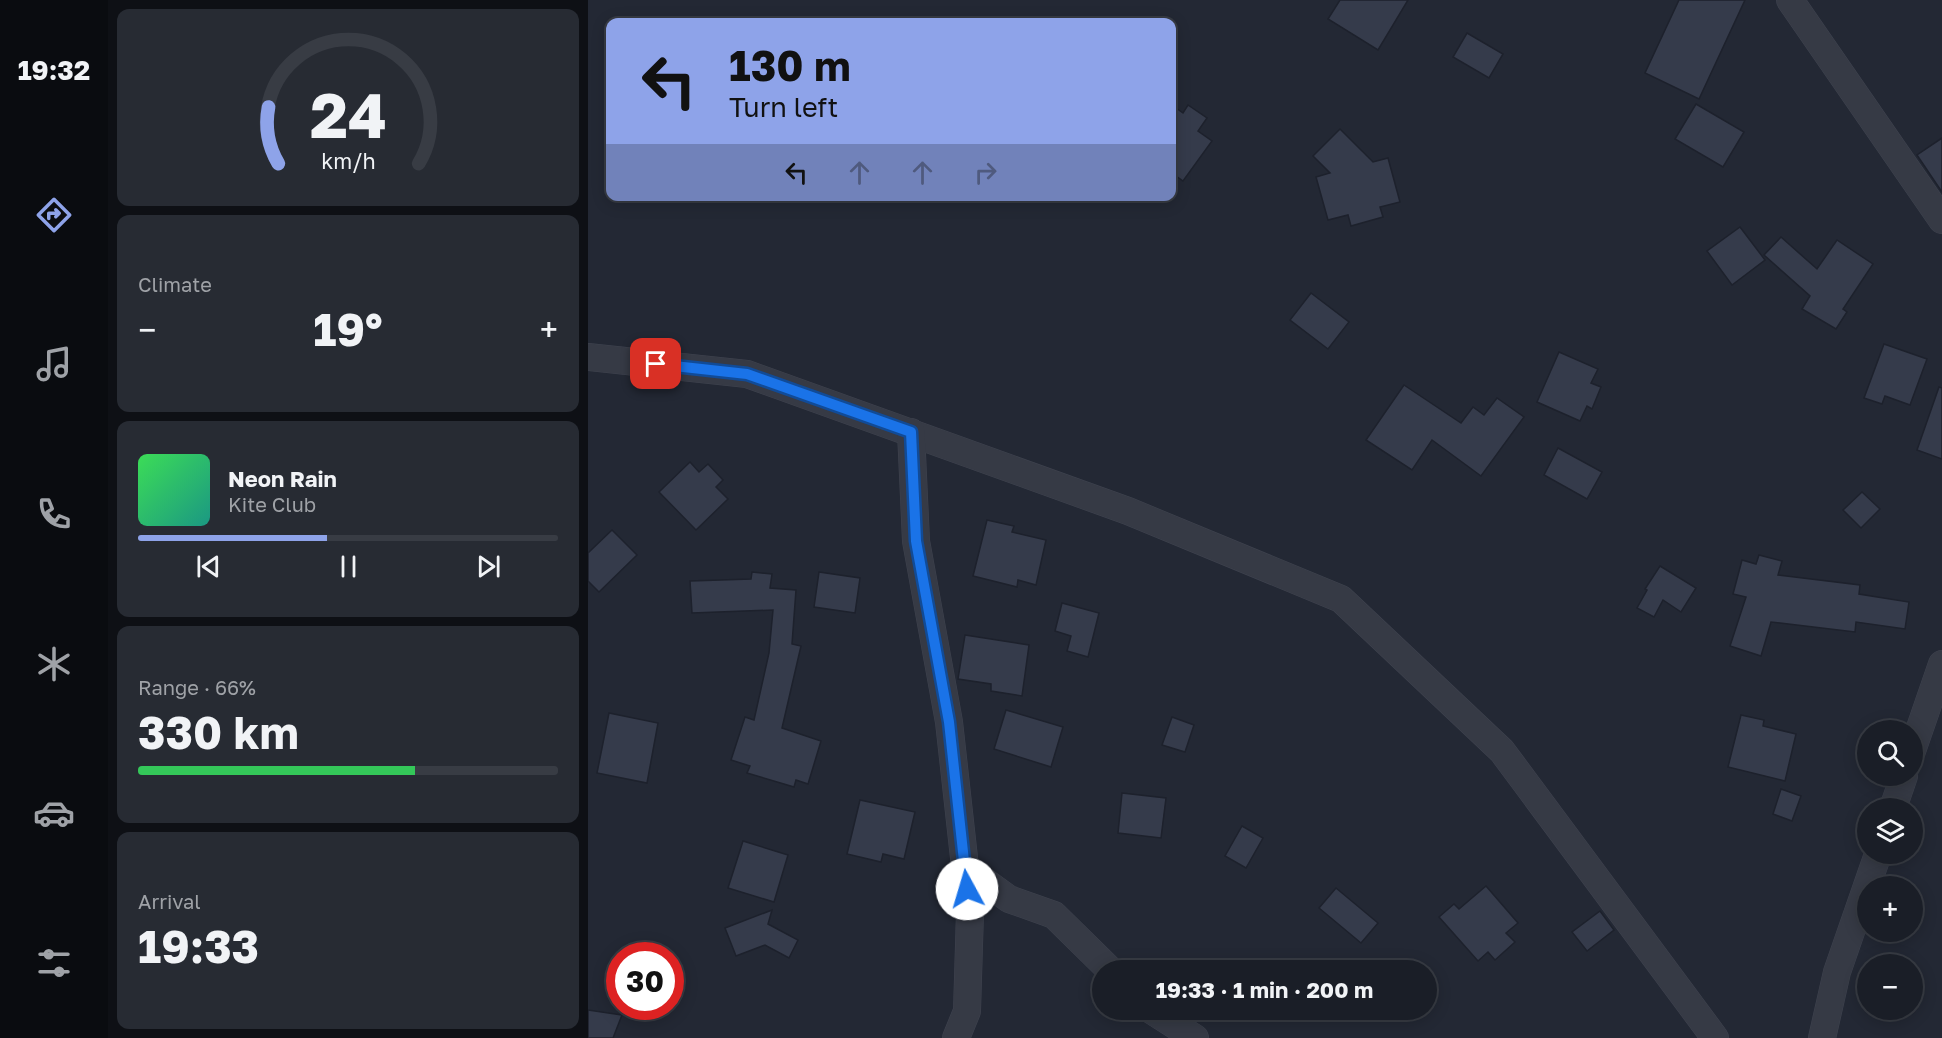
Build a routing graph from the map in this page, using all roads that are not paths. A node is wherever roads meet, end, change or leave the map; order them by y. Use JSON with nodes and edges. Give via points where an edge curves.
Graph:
{"nodes":[{"id":1,"x":1790,"y":0,"type":"edge"},
{"id":2,"x":1942,"y":220,"type":"edge"},
{"id":3,"x":588,"y":357,"type":"edge"},
{"id":4,"x":911,"y":432,"type":"junction"},
{"id":5,"x":1942,"y":664,"type":"edge"},
{"id":6,"x":1923,"y":720,"type":"edge"},
{"id":7,"x":1875,"y":864,"type":"edge"},
{"id":8,"x":965,"y":867,"type":"junction"},
{"id":9,"x":1100,"y":960,"type":"edge"},
{"id":10,"x":1167,"y":1020,"type":"edge"},
{"id":11,"x":956,"y":1038,"type":"edge"},
{"id":12,"x":1195,"y":1038,"type":"edge"},
{"id":13,"x":1715,"y":1038,"type":"edge"},
{"id":14,"x":1822,"y":1038,"type":"edge"}],
"edges":[{"from":1,"to":2,"type":"street"},
{"from":3,"to":4,"type":"street","via":[[747,374]]},
{"from":4,"to":8,"type":"street","via":[[916,541],[949,722]]},
{"from":4,"to":13,"type":"street","via":[[1128,511],[1341,598],[1502,751]]},
{"from":5,"to":6,"type":"street"},
{"from":7,"to":14,"type":"street","via":[[1837,972]]},
{"from":8,"to":9,"type":"street","via":[[1009,899],[1054,915]]},
{"from":8,"to":11,"type":"street","via":[[970,912],[966,1011]]},
{"from":10,"to":12,"type":"street"}]}
